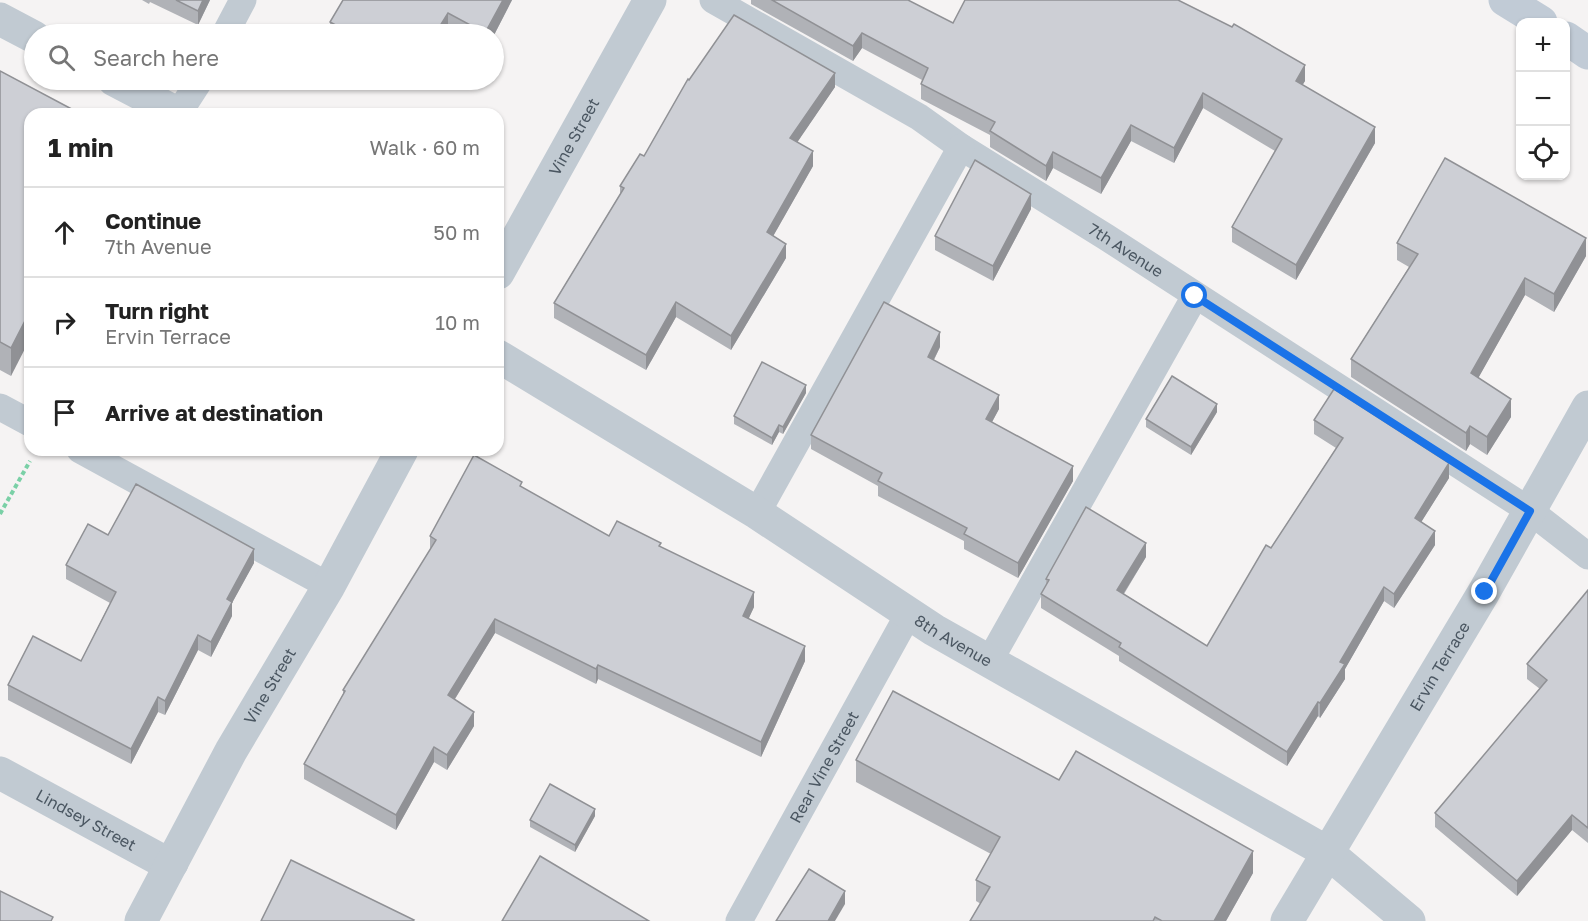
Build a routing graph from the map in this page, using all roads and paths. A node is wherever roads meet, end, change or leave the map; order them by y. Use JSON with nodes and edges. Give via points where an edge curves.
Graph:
{"nodes":[{"id":1,"x":243,"y":0,"type":"edge"},
{"id":2,"x":650,"y":0,"type":"edge"},
{"id":3,"x":713,"y":0,"type":"edge"},
{"id":4,"x":1505,"y":0,"type":"edge"},
{"id":5,"x":1534,"y":18,"type":"edge"},
{"id":6,"x":0,"y":19,"type":"edge"},
{"id":7,"x":230,"y":24,"type":"edge"},
{"id":8,"x":24,"y":32,"type":"edge"},
{"id":9,"x":1570,"y":41,"type":"edge"},
{"id":10,"x":1588,"y":52,"type":"edge"},
{"id":11,"x":133,"y":90,"type":"edge"},
{"id":12,"x":194,"y":90,"type":"edge"},
{"id":13,"x":168,"y":108,"type":"edge"},
{"id":14,"x":183,"y":108,"type":"edge"},
{"id":15,"x":961,"y":147,"type":"junction"},
{"id":16,"x":504,"y":262,"type":"edge"},
{"id":17,"x":1195,"y":296,"type":"junction"},
{"id":18,"x":504,"y":361,"type":"edge"},
{"id":19,"x":0,"y":406,"type":"edge"},
{"id":20,"x":1588,"y":407,"type":"edge"},
{"id":21,"x":24,"y":420,"type":"edge"},
{"id":22,"x":91,"y":456,"type":"edge"},
{"id":23,"x":399,"y":456,"type":"edge"},
{"id":24,"x":31,"y":459,"type":"dead end"},
{"id":25,"x":1530,"y":511,"type":"junction"},
{"id":26,"x":757,"y":513,"type":"junction"},
{"id":27,"x":0,"y":514,"type":"edge"},
{"id":28,"x":1588,"y":556,"type":"edge"},
{"id":29,"x":329,"y":586,"type":"junction"},
{"id":30,"x":909,"y":613,"type":"junction"},
{"id":31,"x":990,"y":660,"type":"junction"},
{"id":32,"x":0,"y":773,"type":"edge"},
{"id":33,"x":1328,"y":852,"type":"junction"},
{"id":34,"x":172,"y":863,"type":"junction"},
{"id":35,"x":141,"y":921,"type":"edge"},
{"id":36,"x":739,"y":921,"type":"edge"},
{"id":37,"x":1287,"y":921,"type":"edge"},
{"id":38,"x":1409,"y":921,"type":"edge"}],
"edges":[{"from":1,"to":7,"type":"lane"},
{"from":2,"to":16,"type":"street","name":"Vine Street"},
{"from":3,"to":15,"type":"lane","name":"7th Avenue","via":[[919,117]]},
{"from":4,"to":5,"type":"main road"},
{"from":6,"to":8,"type":"street"},
{"from":9,"to":10,"type":"main road"},
{"from":11,"to":13,"type":"street"},
{"from":12,"to":14,"type":"lane"},
{"from":15,"to":17,"type":"lane","name":"7th Avenue"},
{"from":15,"to":26,"type":"lane"},
{"from":17,"to":25,"type":"lane","name":"7th Avenue"},
{"from":17,"to":31,"type":"lane"},
{"from":18,"to":26,"type":"street","name":"8th Avenue"},
{"from":19,"to":21,"type":"lane"},
{"from":20,"to":25,"type":"street","name":"Ervin Terrace"},
{"from":22,"to":29,"type":"lane"},
{"from":23,"to":29,"type":"street","name":"Vine Street"},
{"from":24,"to":27,"type":"path"},
{"from":25,"to":28,"type":"lane","name":"7th Avenue"},
{"from":25,"to":33,"type":"street","name":"Ervin Terrace"},
{"from":26,"to":30,"type":"street","name":"8th Avenue"},
{"from":29,"to":34,"type":"street","name":"Vine Street","via":[[231,751]]},
{"from":30,"to":31,"type":"street","name":"8th Avenue"},
{"from":30,"to":36,"type":"lane","name":"Rear Vine Street"},
{"from":31,"to":33,"type":"street","name":"8th Avenue"},
{"from":32,"to":34,"type":"street","name":"Lindsey Street"},
{"from":33,"to":37,"type":"street","name":"Ervin Terrace"},
{"from":33,"to":38,"type":"street","name":"8th Avenue"},
{"from":34,"to":35,"type":"street","name":"Vine Street"}]}
